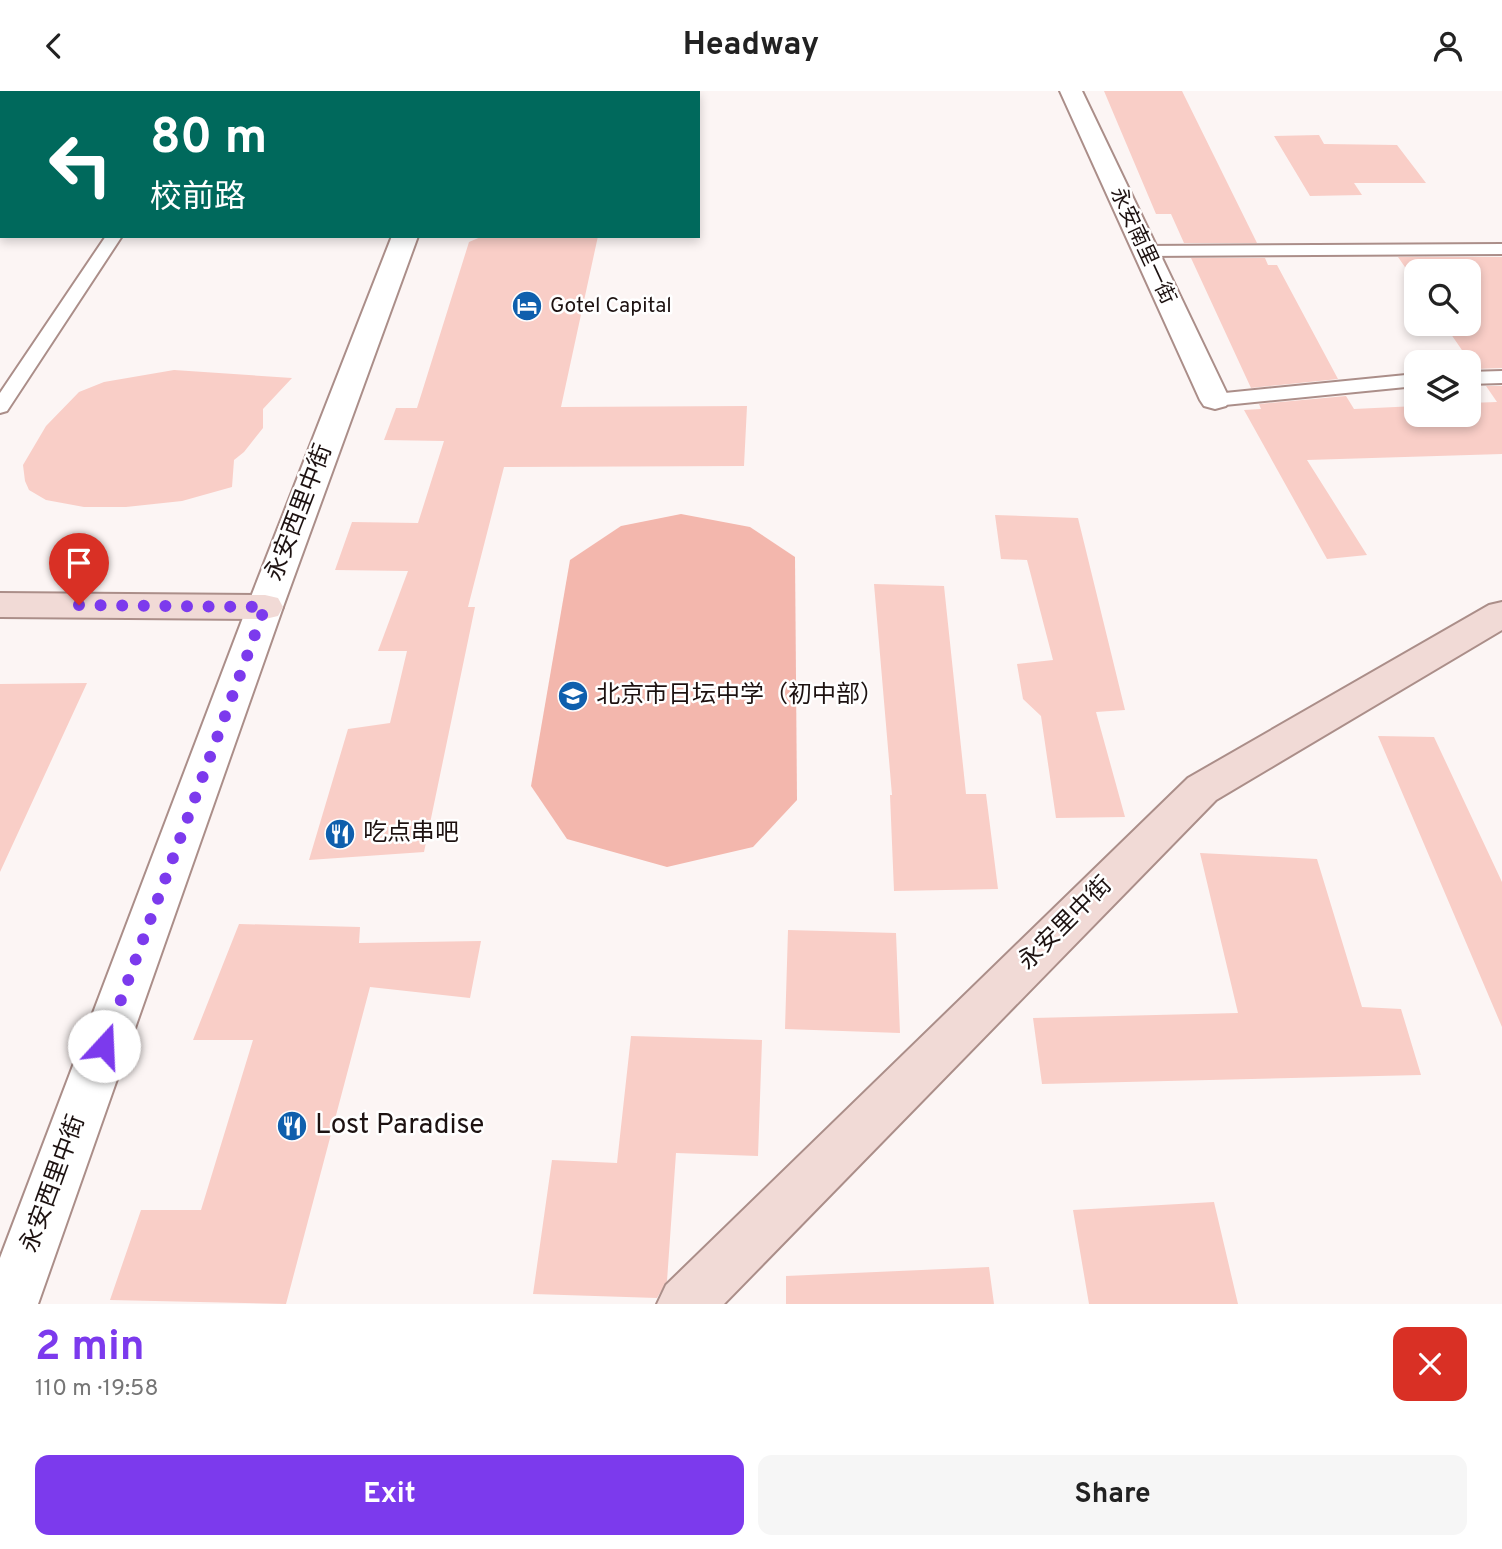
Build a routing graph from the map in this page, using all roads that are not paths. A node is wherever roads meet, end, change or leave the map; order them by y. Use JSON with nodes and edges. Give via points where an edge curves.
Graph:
{"nodes":[{"id":1,"x":1071,"y":91,"type":"edge"},
{"id":2,"x":113,"y":238,"type":"edge"},
{"id":3,"x":404,"y":238,"type":"edge"},
{"id":4,"x":1502,"y":249,"type":"edge"},
{"id":5,"x":1143,"y":251,"type":"junction"},
{"id":6,"x":1502,"y":377,"type":"edge"},
{"id":7,"x":1481,"y":378,"type":"edge"},
{"id":8,"x":1404,"y":381,"type":"edge"},
{"id":9,"x":1215,"y":400,"type":"joint"},
{"id":10,"x":0,"y":407,"type":"edge"},
{"id":11,"x":0,"y":605,"type":"edge"},
{"id":12,"x":265,"y":607,"type":"junction"},
{"id":13,"x":1502,"y":614,"type":"edge"},
{"id":14,"x":10,"y":1304,"type":"edge"},
{"id":15,"x":685,"y":1304,"type":"edge"}],
"edges":[{"from":1,"to":5,"type":"street","name":"永安南里一街"},
{"from":2,"to":10,"type":"lane"},
{"from":3,"to":12,"type":"street","name":"永安西里中街"},
{"from":4,"to":5,"type":"lane"},
{"from":5,"to":9,"type":"street","name":"永安南里一街"},
{"from":6,"to":7,"type":"lane"},
{"from":8,"to":9,"type":"lane"},
{"from":11,"to":12,"type":"street"},
{"from":12,"to":14,"type":"street","name":"永安西里中街"},
{"from":13,"to":15,"type":"street","name":"永安里中街","via":[[1202,789]]}]}
